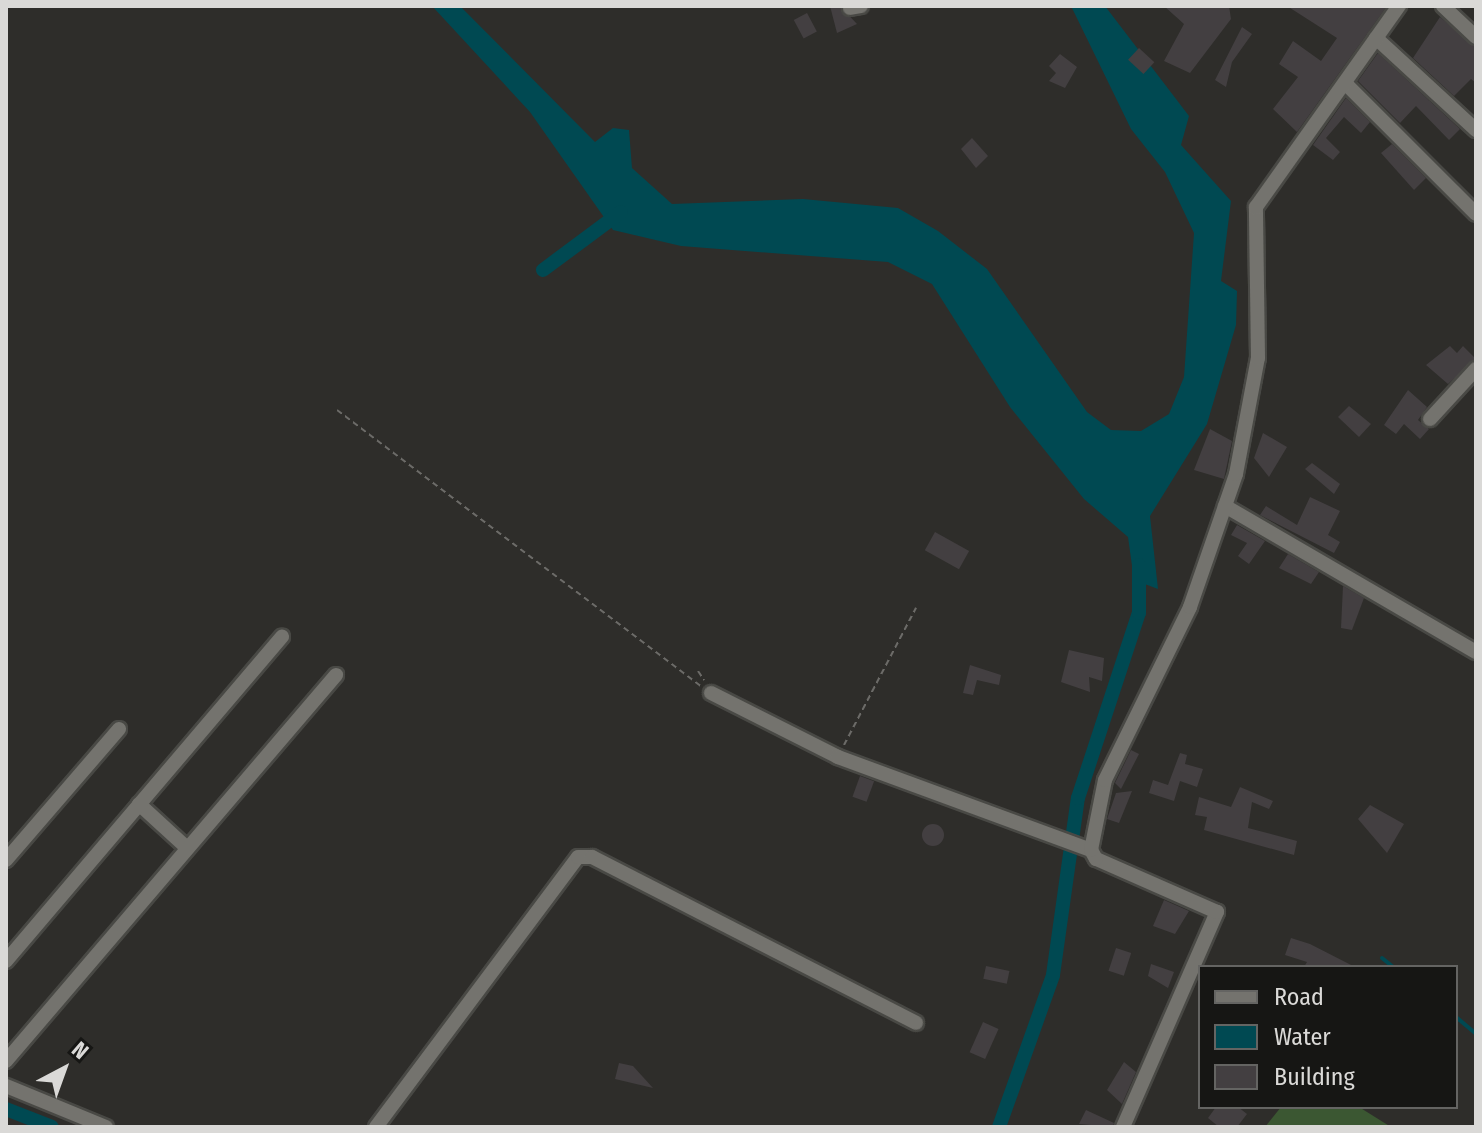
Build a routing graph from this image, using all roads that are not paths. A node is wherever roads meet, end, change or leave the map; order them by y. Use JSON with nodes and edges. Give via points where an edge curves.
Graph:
{"nodes":[{"id":1,"x":1443,"y":6,"type":"edge"},
{"id":2,"x":1394,"y":8,"type":"edge"},
{"id":3,"x":1476,"y":37,"type":"edge"},
{"id":4,"x":1376,"y":38,"type":"junction"},
{"id":5,"x":1345,"y":83,"type":"junction"},
{"id":6,"x":1476,"y":130,"type":"edge"},
{"id":7,"x":1476,"y":214,"type":"edge"},
{"id":8,"x":1476,"y":369,"type":"edge"},
{"id":9,"x":1430,"y":419,"type":"dead end"},
{"id":10,"x":1225,"y":506,"type":"junction"},
{"id":11,"x":282,"y":637,"type":"dead end"},
{"id":12,"x":1476,"y":652,"type":"edge"},
{"id":13,"x":336,"y":675,"type":"dead end"},
{"id":14,"x":711,"y":693,"type":"road end"},
{"id":15,"x":119,"y":729,"type":"dead end"},
{"id":16,"x":139,"y":804,"type":"junction"},
{"id":17,"x":187,"y":848,"type":"junction"},
{"id":18,"x":1091,"y":850,"type":"junction"},
{"id":19,"x":6,"y":860,"type":"edge"},
{"id":20,"x":6,"y":961,"type":"edge"},
{"id":21,"x":916,"y":1023,"type":"dead end"},
{"id":22,"x":6,"y":1061,"type":"edge"},
{"id":23,"x":6,"y":1086,"type":"edge"},
{"id":24,"x":106,"y":1127,"type":"edge"},
{"id":25,"x":376,"y":1127,"type":"edge"},
{"id":26,"x":1123,"y":1127,"type":"edge"}],
"edges":[{"from":1,"to":3,"type":"street"},
{"from":2,"to":4,"type":"street"},
{"from":4,"to":5,"type":"street"},
{"from":4,"to":6,"type":"street"},
{"from":5,"to":7,"type":"street"},
{"from":5,"to":10,"type":"street","via":[[1256,207],[1258,358]]},
{"from":8,"to":9,"type":"street"},
{"from":10,"to":12,"type":"street"},
{"from":10,"to":18,"type":"street","via":[[1190,607],[1122,735]]},
{"from":11,"to":16,"type":"street"},
{"from":13,"to":17,"type":"street"},
{"from":14,"to":18,"type":"street","via":[[838,757]]},
{"from":15,"to":19,"type":"street"},
{"from":16,"to":17,"type":"street"},
{"from":16,"to":20,"type":"street"},
{"from":17,"to":22,"type":"street"},
{"from":18,"to":26,"type":"street","via":[[1096,859],[1217,912]]},
{"from":21,"to":25,"type":"street","via":[[592,857],[578,857]]},
{"from":23,"to":24,"type":"street"}]}
